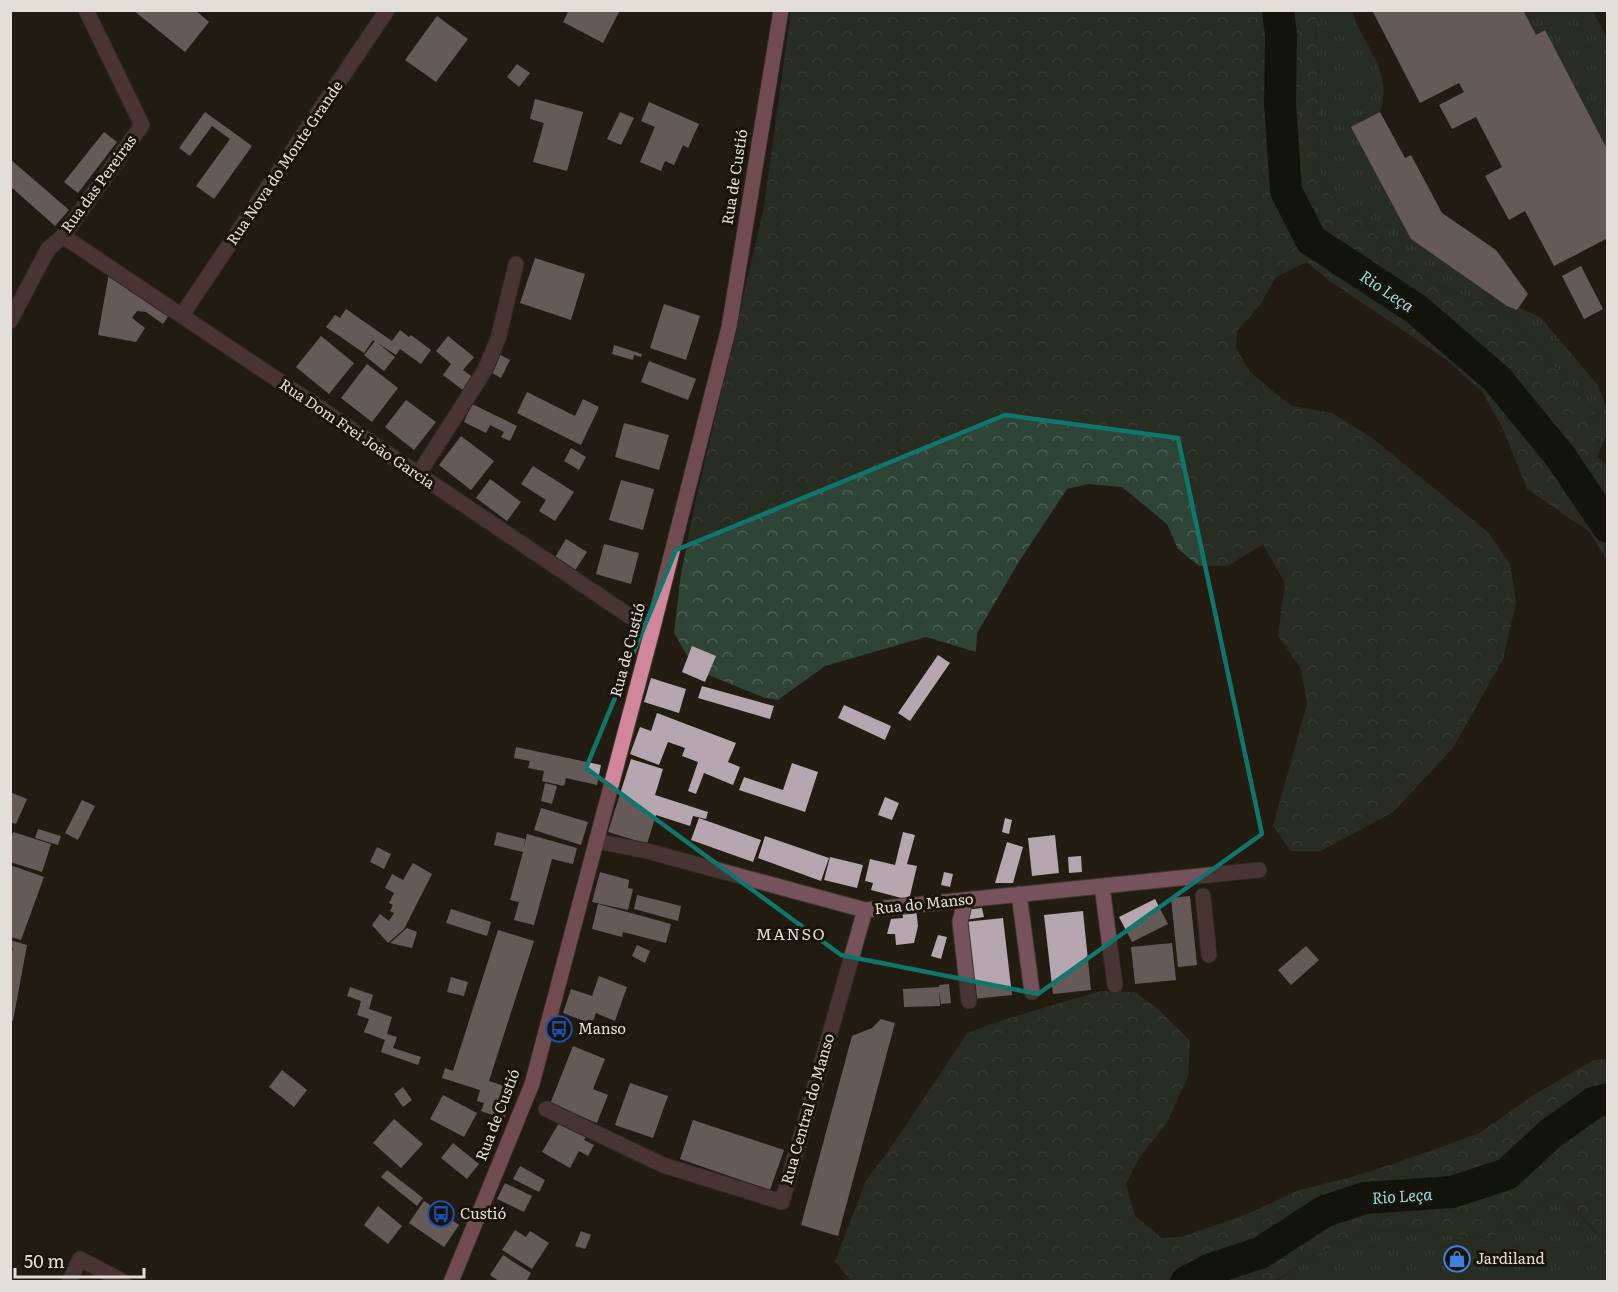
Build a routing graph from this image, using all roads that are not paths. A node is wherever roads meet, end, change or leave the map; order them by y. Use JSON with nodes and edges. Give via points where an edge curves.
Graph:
{"nodes":[{"id":1,"x":86,"y":10,"type":"edge"},
{"id":2,"x":387,"y":10,"type":"edge"},
{"id":3,"x":781,"y":10,"type":"edge"},
{"id":4,"x":63,"y":236,"type":"junction"},
{"id":5,"x":516,"y":264,"type":"dead end"},
{"id":6,"x":182,"y":315,"type":"junction"},
{"id":7,"x":10,"y":321,"type":"edge"},
{"id":8,"x":418,"y":475,"type":"junction"},
{"id":9,"x":652,"y":631,"type":"junction"},
{"id":10,"x":596,"y":841,"type":"junction"},
{"id":11,"x":1259,"y":870,"type":"dead end"},
{"id":12,"x":1201,"y":885,"type":"junction"},
{"id":13,"x":1102,"y":886,"type":"junction"},
{"id":14,"x":1019,"y":894,"type":"junction"},
{"id":15,"x":966,"y":900,"type":"junction"},
{"id":16,"x":865,"y":910,"type":"junction"},
{"id":17,"x":1209,"y":955,"type":"dead end"},
{"id":18,"x":1115,"y":985,"type":"dead end"},
{"id":19,"x":1032,"y":992,"type":"dead end"},
{"id":20,"x":969,"y":1001,"type":"dead end"},
{"id":21,"x":546,"y":1109,"type":"dead end"},
{"id":22,"x":69,"y":1281,"type":"edge"},
{"id":23,"x":124,"y":1281,"type":"edge"},
{"id":24,"x":451,"y":1281,"type":"edge"}],
"edges":[{"from":1,"to":4,"type":"street","name":"Rua das Pereiras","via":[[142,125]]},
{"from":2,"to":6,"type":"street","name":"Rua Nova do Monte Grande"},
{"from":3,"to":9,"type":"main road","name":"Rua de Custió","via":[[729,327]]},
{"from":4,"to":6,"type":"street","name":"Rua Dom Frei João Garcia"},
{"from":4,"to":7,"type":"street","name":"Rua das Pereiras","via":[[48,249]]},
{"from":5,"to":8,"type":"street","via":[[498,339],[485,370]]},
{"from":6,"to":8,"type":"street","name":"Rua Dom Frei João Garcia"},
{"from":8,"to":9,"type":"street","name":"Rua Dom Frei João Garcia"},
{"from":9,"to":10,"type":"main road","name":"Rua de Custió"},
{"from":10,"to":16,"type":"street","name":"Rua do Manso"},
{"from":10,"to":24,"type":"main road","name":"Rua de Custió","via":[[532,1084]]},
{"from":11,"to":12,"type":"street","name":"Rua do Manso"},
{"from":12,"to":13,"type":"street","name":"Rua do Manso"},
{"from":12,"to":17,"type":"street"},
{"from":13,"to":14,"type":"street","name":"Rua do Manso"},
{"from":13,"to":18,"type":"street"},
{"from":14,"to":15,"type":"street","name":"Rua do Manso"},
{"from":14,"to":19,"type":"street"},
{"from":15,"to":16,"type":"street","name":"Rua do Manso"},
{"from":15,"to":20,"type":"street","via":[[960,922]]},
{"from":16,"to":21,"type":"street","name":"Rua Central do Manso","via":[[782,1202],[663,1165]]},
{"from":22,"to":23,"type":"street","via":[[80,1259]]}]}
